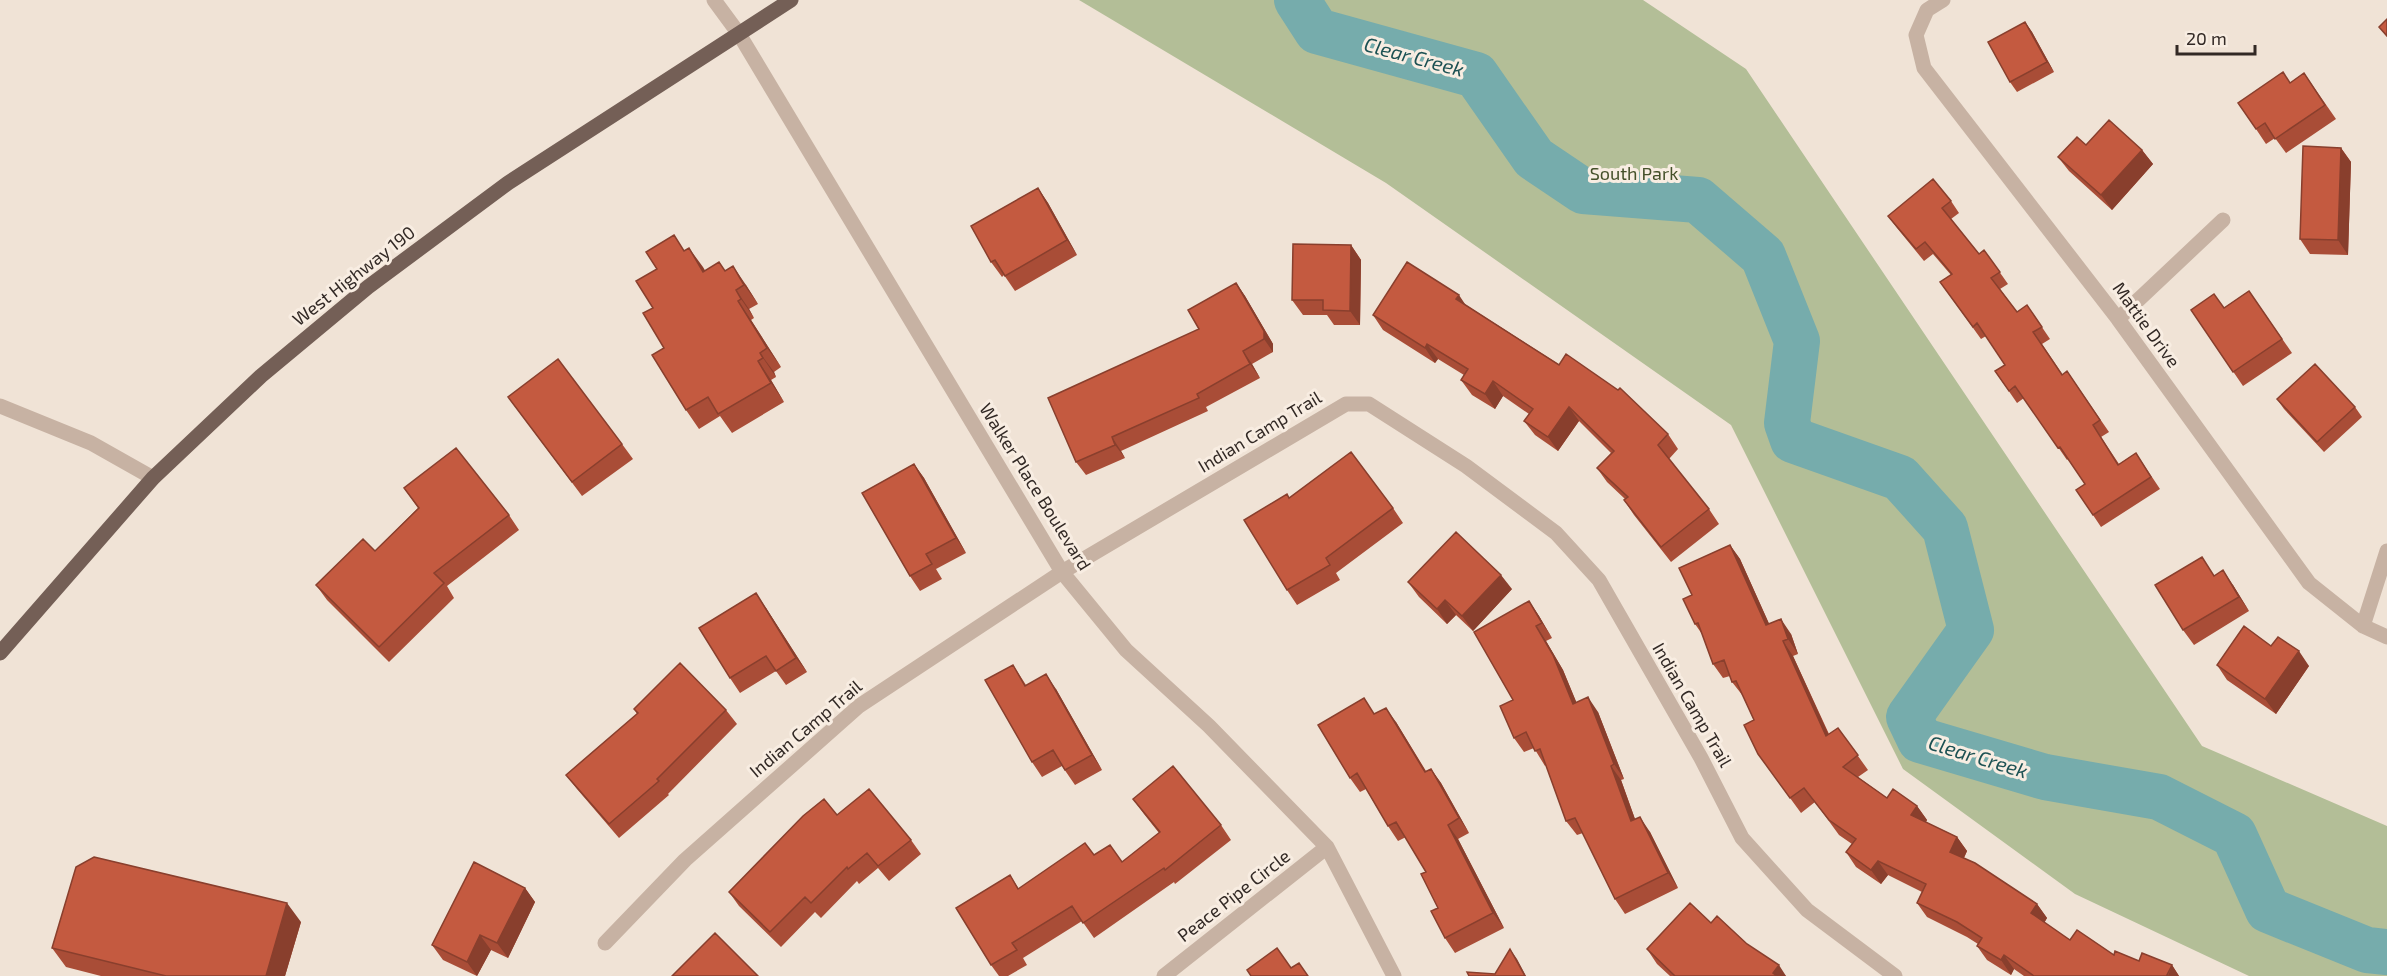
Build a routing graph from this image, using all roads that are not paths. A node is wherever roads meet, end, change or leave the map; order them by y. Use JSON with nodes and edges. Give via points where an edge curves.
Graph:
{"nodes":[{"id":1,"x":714,"y":0,"type":"edge"},
{"id":2,"x":791,"y":0,"type":"edge"},
{"id":3,"x":1943,"y":0,"type":"edge"},
{"id":4,"x":739,"y":34,"type":"junction"},
{"id":5,"x":2223,"y":220,"type":"dead end"},
{"id":6,"x":2118,"y":319,"type":"junction"},
{"id":7,"x":0,"y":406,"type":"edge"},
{"id":8,"x":153,"y":478,"type":"junction"},
{"id":9,"x":2387,"y":551,"type":"edge"},
{"id":10,"x":1062,"y":572,"type":"junction"},
{"id":11,"x":2363,"y":626,"type":"junction"},
{"id":12,"x":2387,"y":637,"type":"edge"},
{"id":13,"x":0,"y":653,"type":"edge"},
{"id":14,"x":1327,"y":848,"type":"junction"},
{"id":15,"x":605,"y":943,"type":"dead end"},
{"id":16,"x":1164,"y":976,"type":"edge"},
{"id":17,"x":1394,"y":976,"type":"edge"},
{"id":18,"x":1895,"y":976,"type":"edge"}],
"edges":[{"from":1,"to":4,"type":"street","name":"Walker Place Boulevard"},
{"from":2,"to":4,"type":"main road","name":"West Highway 190"},
{"from":3,"to":6,"type":"street","name":"Mattie Drive","via":[[1927,10],[1916,35],[1924,68]]},
{"from":4,"to":8,"type":"main road","name":"West Highway 190","via":[[508,183],[368,287],[261,376]]},
{"from":4,"to":10,"type":"street","name":"Walker Place Boulevard"},
{"from":5,"to":6,"type":"street"},
{"from":6,"to":11,"type":"street","name":"Mattie Drive","via":[[2309,583]]},
{"from":7,"to":8,"type":"street","via":[[91,443]]},
{"from":8,"to":13,"type":"main road","name":"West Highway 190"},
{"from":9,"to":11,"type":"street"},
{"from":10,"to":14,"type":"street","name":"Walker Place Boulevard","via":[[1126,650],[1209,726]]},
{"from":10,"to":15,"type":"street","name":"Indian Camp Trail","via":[[860,706],[685,860]]},
{"from":10,"to":18,"type":"street","name":"Indian Camp Trail","via":[[1346,404],[1369,404],[1466,466],[1556,533],[1599,579],[1742,838],[1807,910]]},
{"from":11,"to":12,"type":"street","name":"Mattie Drive"},
{"from":14,"to":16,"type":"street","name":"Peace Pipe Circle"},
{"from":14,"to":17,"type":"street","name":"Walker Place Boulevard"}]}
